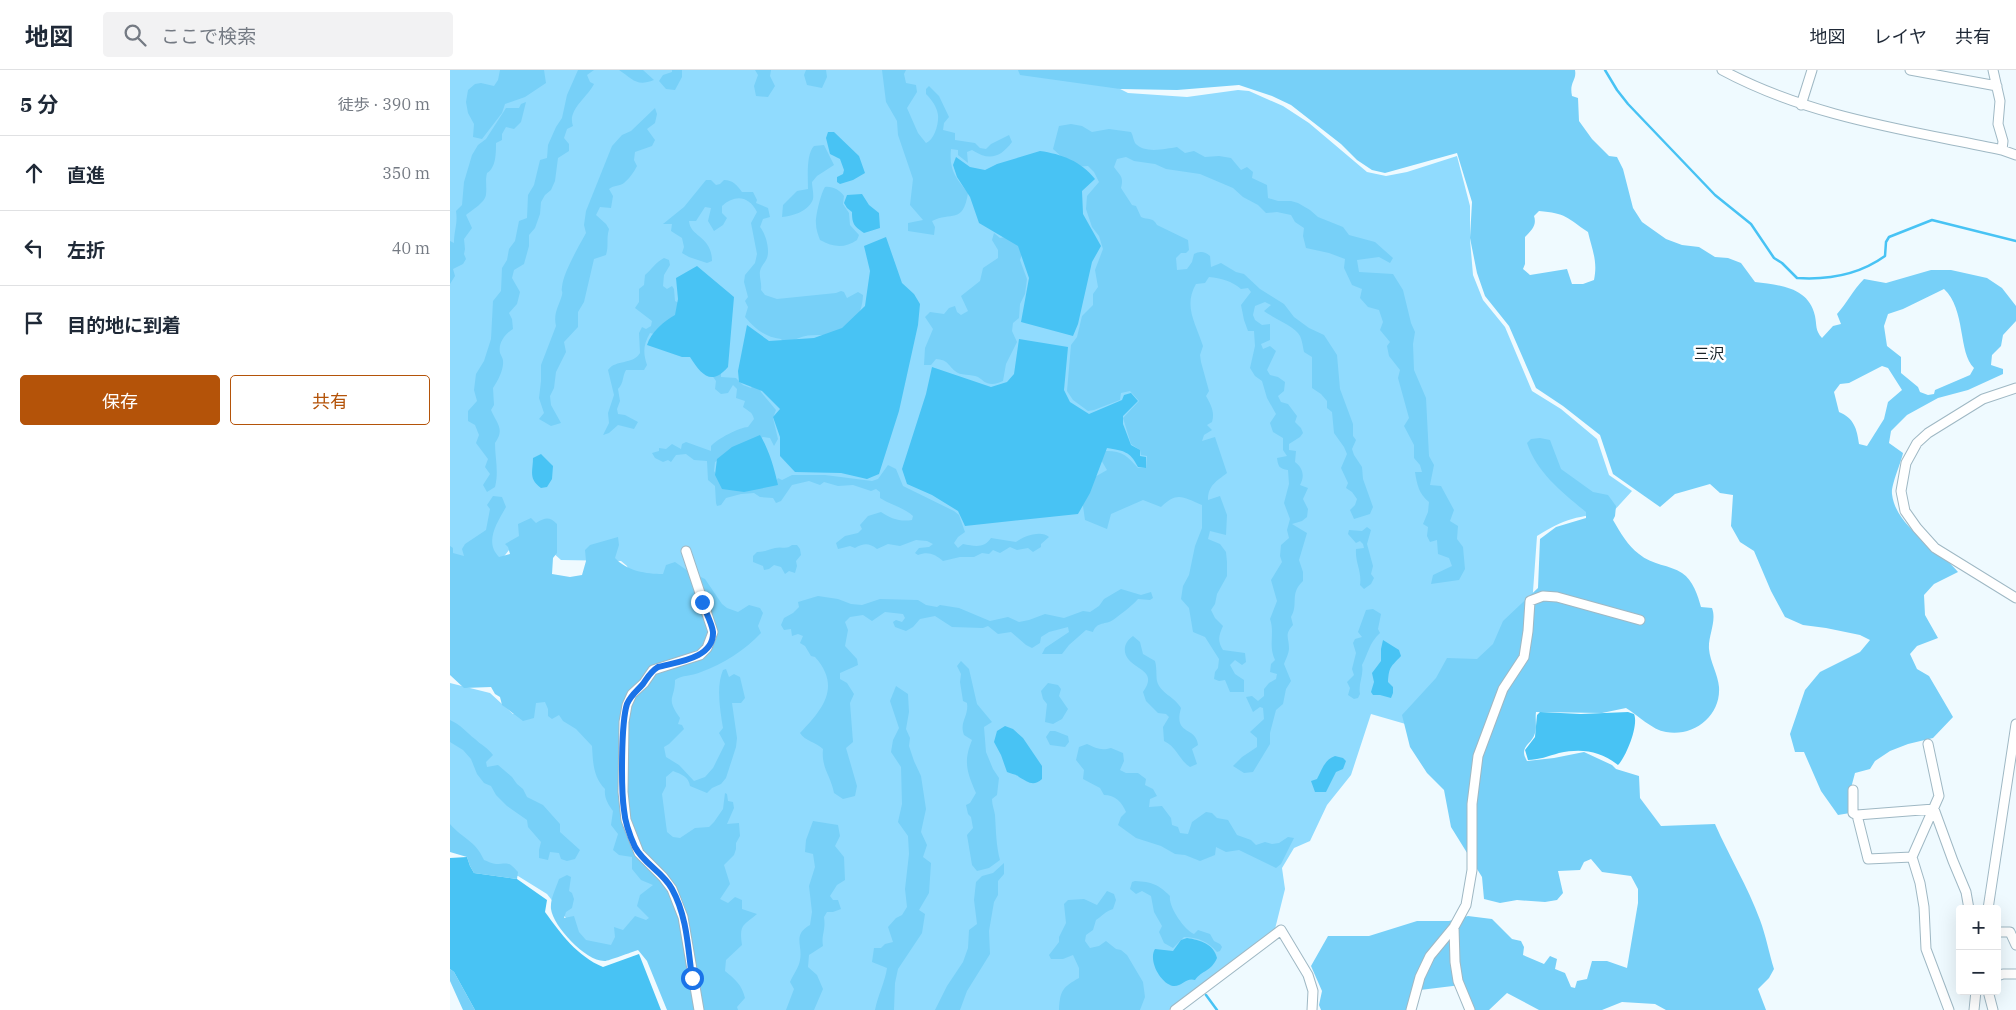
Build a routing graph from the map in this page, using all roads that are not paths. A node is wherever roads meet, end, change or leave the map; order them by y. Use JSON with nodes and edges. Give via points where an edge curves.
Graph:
{"nodes":[{"id":1,"x":1722,"y":70,"type":"edge"},
{"id":2,"x":1812,"y":70,"type":"edge"},
{"id":3,"x":1910,"y":70,"type":"edge"},
{"id":4,"x":1993,"y":70,"type":"edge"},
{"id":5,"x":1997,"y":86,"type":"junction"},
{"id":6,"x":1801,"y":104,"type":"junction"},
{"id":7,"x":2002,"y":150,"type":"junction"},
{"id":8,"x":2016,"y":155,"type":"edge"},
{"id":9,"x":2016,"y":388,"type":"edge"},
{"id":10,"x":686,"y":551,"type":"dead end"},
{"id":11,"x":2016,"y":598,"type":"edge"},
{"id":12,"x":1640,"y":620,"type":"dead end"},
{"id":13,"x":2016,"y":724,"type":"edge"},
{"id":14,"x":1928,"y":744,"type":"dead end"},
{"id":15,"x":1853,"y":790,"type":"dead end"},
{"id":16,"x":1934,"y":809,"type":"junction"},
{"id":17,"x":1857,"y":815,"type":"junction"},
{"id":18,"x":1912,"y":857,"type":"junction"},
{"id":19,"x":1968,"y":905,"type":"edge"},
{"id":20,"x":1989,"y":905,"type":"edge"},
{"id":21,"x":1454,"y":927,"type":"junction"},
{"id":22,"x":2001,"y":932,"type":"edge"},
{"id":23,"x":2016,"y":945,"type":"edge"},
{"id":24,"x":2016,"y":974,"type":"edge"},
{"id":25,"x":2001,"y":975,"type":"edge"},
{"id":26,"x":1976,"y":995,"type":"edge"},
{"id":27,"x":1989,"y":995,"type":"edge"},
{"id":28,"x":699,"y":1010,"type":"edge"},
{"id":29,"x":1175,"y":1010,"type":"edge"},
{"id":30,"x":1312,"y":1010,"type":"edge"},
{"id":31,"x":1411,"y":1010,"type":"edge"},
{"id":32,"x":1470,"y":1010,"type":"edge"},
{"id":33,"x":1949,"y":1010,"type":"edge"},
{"id":34,"x":1974,"y":1010,"type":"edge"},
{"id":35,"x":1993,"y":1010,"type":"edge"}],
"edges":[{"from":1,"to":6,"type":"street"},
{"from":2,"to":6,"type":"street"},
{"from":3,"to":5,"type":"street"},
{"from":4,"to":5,"type":"street"},
{"from":5,"to":7,"type":"street"},
{"from":6,"to":7,"type":"street","via":[[1854,120]]},
{"from":7,"to":8,"type":"street"},
{"from":9,"to":11,"type":"street","via":[[1983,399],[1917,442],[1906,463],[1902,491],[1905,511],[1935,548]]},
{"from":10,"to":28,"type":"street","via":[[713,632],[707,648],[700,655],[652,670],[632,694],[624,722],[624,810],[638,853],[663,877],[679,905]]},
{"from":12,"to":21,"type":"street","via":[[1556,597],[1543,596],[1530,601],[1524,657],[1503,689],[1478,756],[1472,804],[1472,870],[1466,905]]},
{"from":13,"to":20,"type":"street"},
{"from":14,"to":16,"type":"street","via":[[1939,796]]},
{"from":15,"to":17,"type":"street","via":[[1853,813]]},
{"from":16,"to":17,"type":"street"},
{"from":16,"to":18,"type":"street"},
{"from":16,"to":19,"type":"street"},
{"from":17,"to":18,"type":"street","via":[[1868,859]]},
{"from":18,"to":33,"type":"street","via":[[1924,907],[1926,949]]},
{"from":21,"to":31,"type":"street","via":[[1430,956],[1420,976]]},
{"from":21,"to":32,"type":"street","via":[[1458,981]]},
{"from":22,"to":23,"type":"street","via":[[2010,932]]},
{"from":24,"to":25,"type":"street"},
{"from":26,"to":34,"type":"street"},
{"from":27,"to":35,"type":"street"},
{"from":29,"to":30,"type":"street","via":[[1282,930],[1308,975],[1313,992]]}]}
